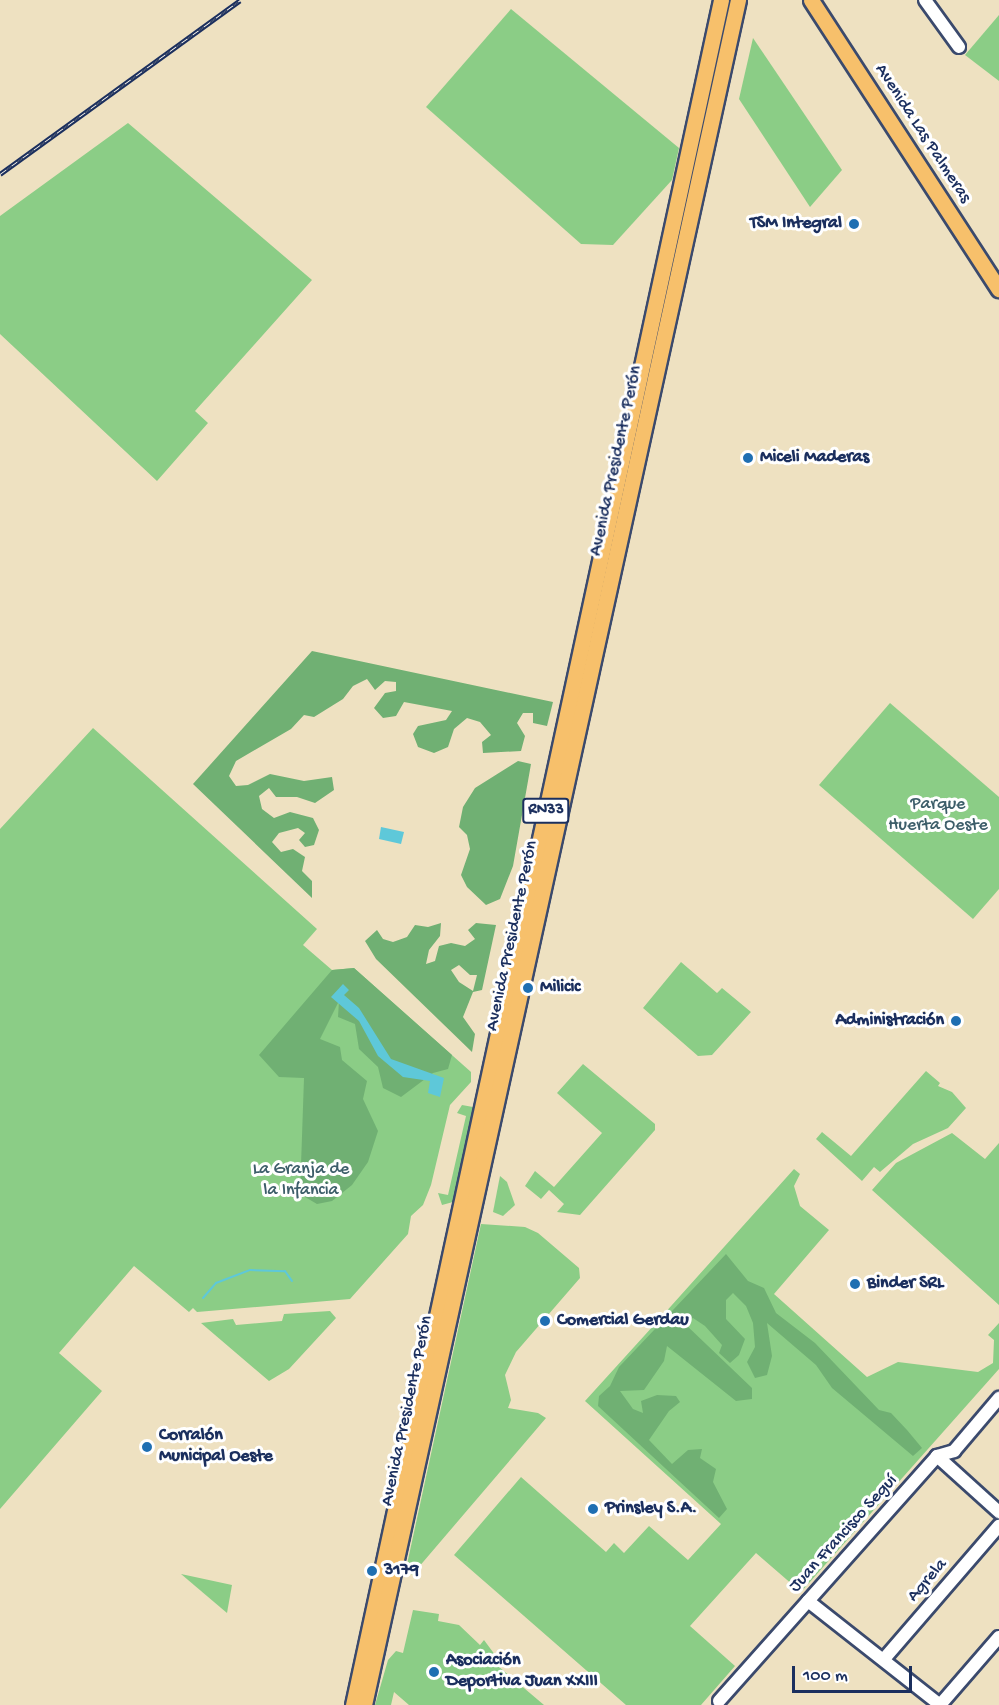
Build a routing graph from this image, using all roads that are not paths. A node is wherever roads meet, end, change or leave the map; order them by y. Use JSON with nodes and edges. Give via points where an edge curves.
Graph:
{"nodes":[{"id":1,"x":721,"y":0,"type":"edge"},
{"id":2,"x":738,"y":0,"type":"edge"},
{"id":3,"x":811,"y":0,"type":"edge"},
{"id":4,"x":925,"y":0,"type":"edge"},
{"id":5,"x":959,"y":47,"type":"dead end"},
{"id":6,"x":999,"y":289,"type":"edge"},
{"id":7,"x":999,"y":1398,"type":"edge"},
{"id":8,"x":937,"y":1456,"type":"junction"},
{"id":9,"x":999,"y":1512,"type":"edge"},
{"id":10,"x":999,"y":1526,"type":"edge"},
{"id":11,"x":808,"y":1601,"type":"junction"},
{"id":12,"x":999,"y":1637,"type":"edge"},
{"id":13,"x":884,"y":1659,"type":"junction"},
{"id":14,"x":719,"y":1701,"type":"dead end"},
{"id":15,"x":353,"y":1705,"type":"edge"},
{"id":16,"x":364,"y":1705,"type":"edge"},
{"id":17,"x":940,"y":1705,"type":"edge"}],
"edges":[{"from":1,"to":15,"type":"main road","name":"Avenida Presidente Perón","number":"RN33"},
{"from":2,"to":16,"type":"main road","name":"Avenida Presidente Perón","number":"RN33"},
{"from":3,"to":6,"type":"main road","name":"Avenida Las Palmeras"},
{"from":4,"to":5,"type":"street"},
{"from":7,"to":8,"type":"street","name":"Juan Francisco Seguí","via":[[954,1450]]},
{"from":8,"to":9,"type":"street"},
{"from":8,"to":11,"type":"street","name":"Juan Francisco Seguí"},
{"from":10,"to":13,"type":"street","name":"Agrela"},
{"from":11,"to":13,"type":"street"},
{"from":11,"to":14,"type":"street","name":"Juan Francisco Seguí"},
{"from":12,"to":17,"type":"street"},
{"from":13,"to":17,"type":"street"}]}
